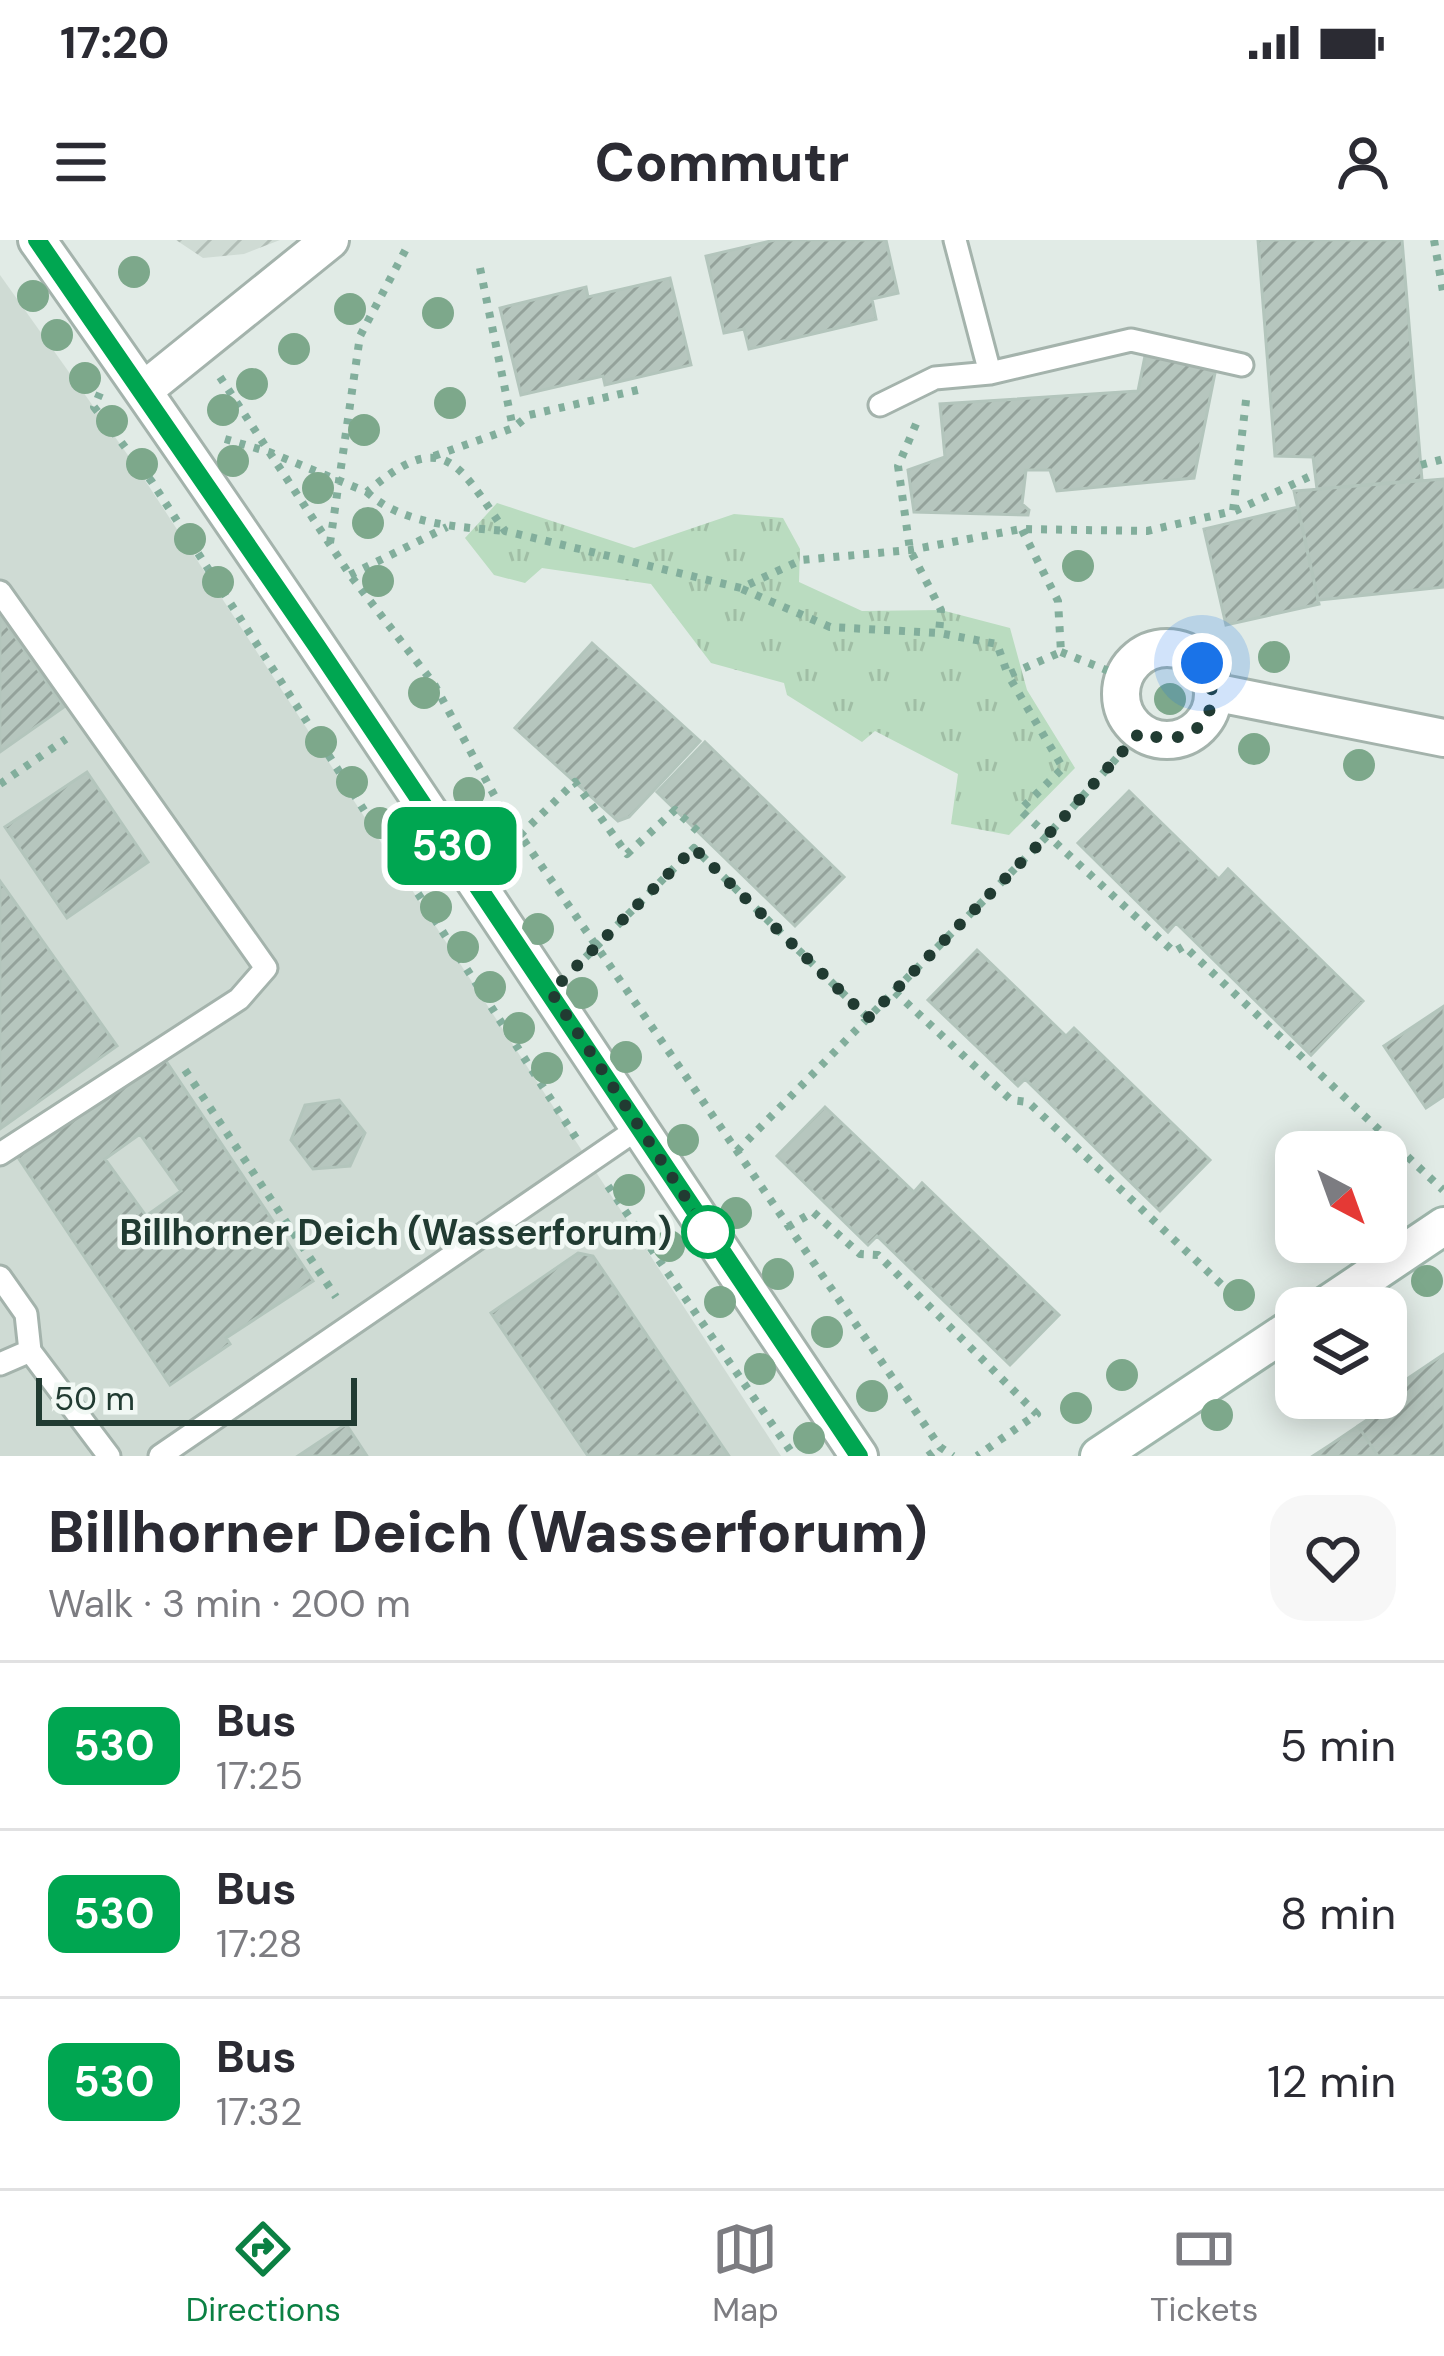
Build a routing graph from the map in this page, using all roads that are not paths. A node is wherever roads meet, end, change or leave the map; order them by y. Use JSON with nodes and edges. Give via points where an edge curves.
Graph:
{"nodes":[{"id":1,"x":37,"y":240,"type":"edge"},
{"id":2,"x":330,"y":240,"type":"edge"},
{"id":3,"x":955,"y":240,"type":"edge"},
{"id":4,"x":1242,"y":364,"type":"road end"},
{"id":5,"x":990,"y":373,"type":"junction"},
{"id":6,"x":144,"y":391,"type":"junction"},
{"id":7,"x":880,"y":405,"type":"dead end"},
{"id":8,"x":0,"y":592,"type":"edge"},
{"id":9,"x":1213,"y":692,"type":"junction"},
{"id":10,"x":1444,"y":738,"type":"edge"},
{"id":11,"x":640,"y":1127,"type":"junction"},
{"id":12,"x":0,"y":1154,"type":"edge"},
{"id":13,"x":1444,"y":1226,"type":"edge"},
{"id":14,"x":0,"y":1277,"type":"edge"},
{"id":15,"x":1353,"y":1287,"type":"edge"},
{"id":16,"x":1275,"y":1339,"type":"edge"},
{"id":17,"x":30,"y":1351,"type":"junction"},
{"id":18,"x":0,"y":1364,"type":"edge"},
{"id":19,"x":110,"y":1456,"type":"edge"},
{"id":20,"x":160,"y":1456,"type":"edge"},
{"id":21,"x":860,"y":1456,"type":"edge"},
{"id":22,"x":1099,"y":1456,"type":"edge"}],
"edges":[{"from":1,"to":6,"type":"street"},
{"from":2,"to":6,"type":"street"},
{"from":3,"to":5,"type":"lane"},
{"from":4,"to":5,"type":"lane","via":[[1131,340]]},
{"from":5,"to":7,"type":"lane","via":[[935,378]]},
{"from":6,"to":11,"type":"street"},
{"from":8,"to":12,"type":"lane","via":[[266,968],[239,999]]},
{"from":9,"to":9,"type":"street","via":[[1202,663],[1174,649],[1144,654],[1124,677],[1123,708],[1140,732],[1174,740],[1190,735],[1211,709]]},
{"from":9,"to":10,"type":"street"},
{"from":11,"to":20,"type":"lane"},
{"from":11,"to":21,"type":"street"},
{"from":13,"to":15,"type":"street"},
{"from":14,"to":17,"type":"lane","via":[[26,1314]]},
{"from":16,"to":22,"type":"street"},
{"from":17,"to":18,"type":"lane"},
{"from":17,"to":19,"type":"lane"}]}
